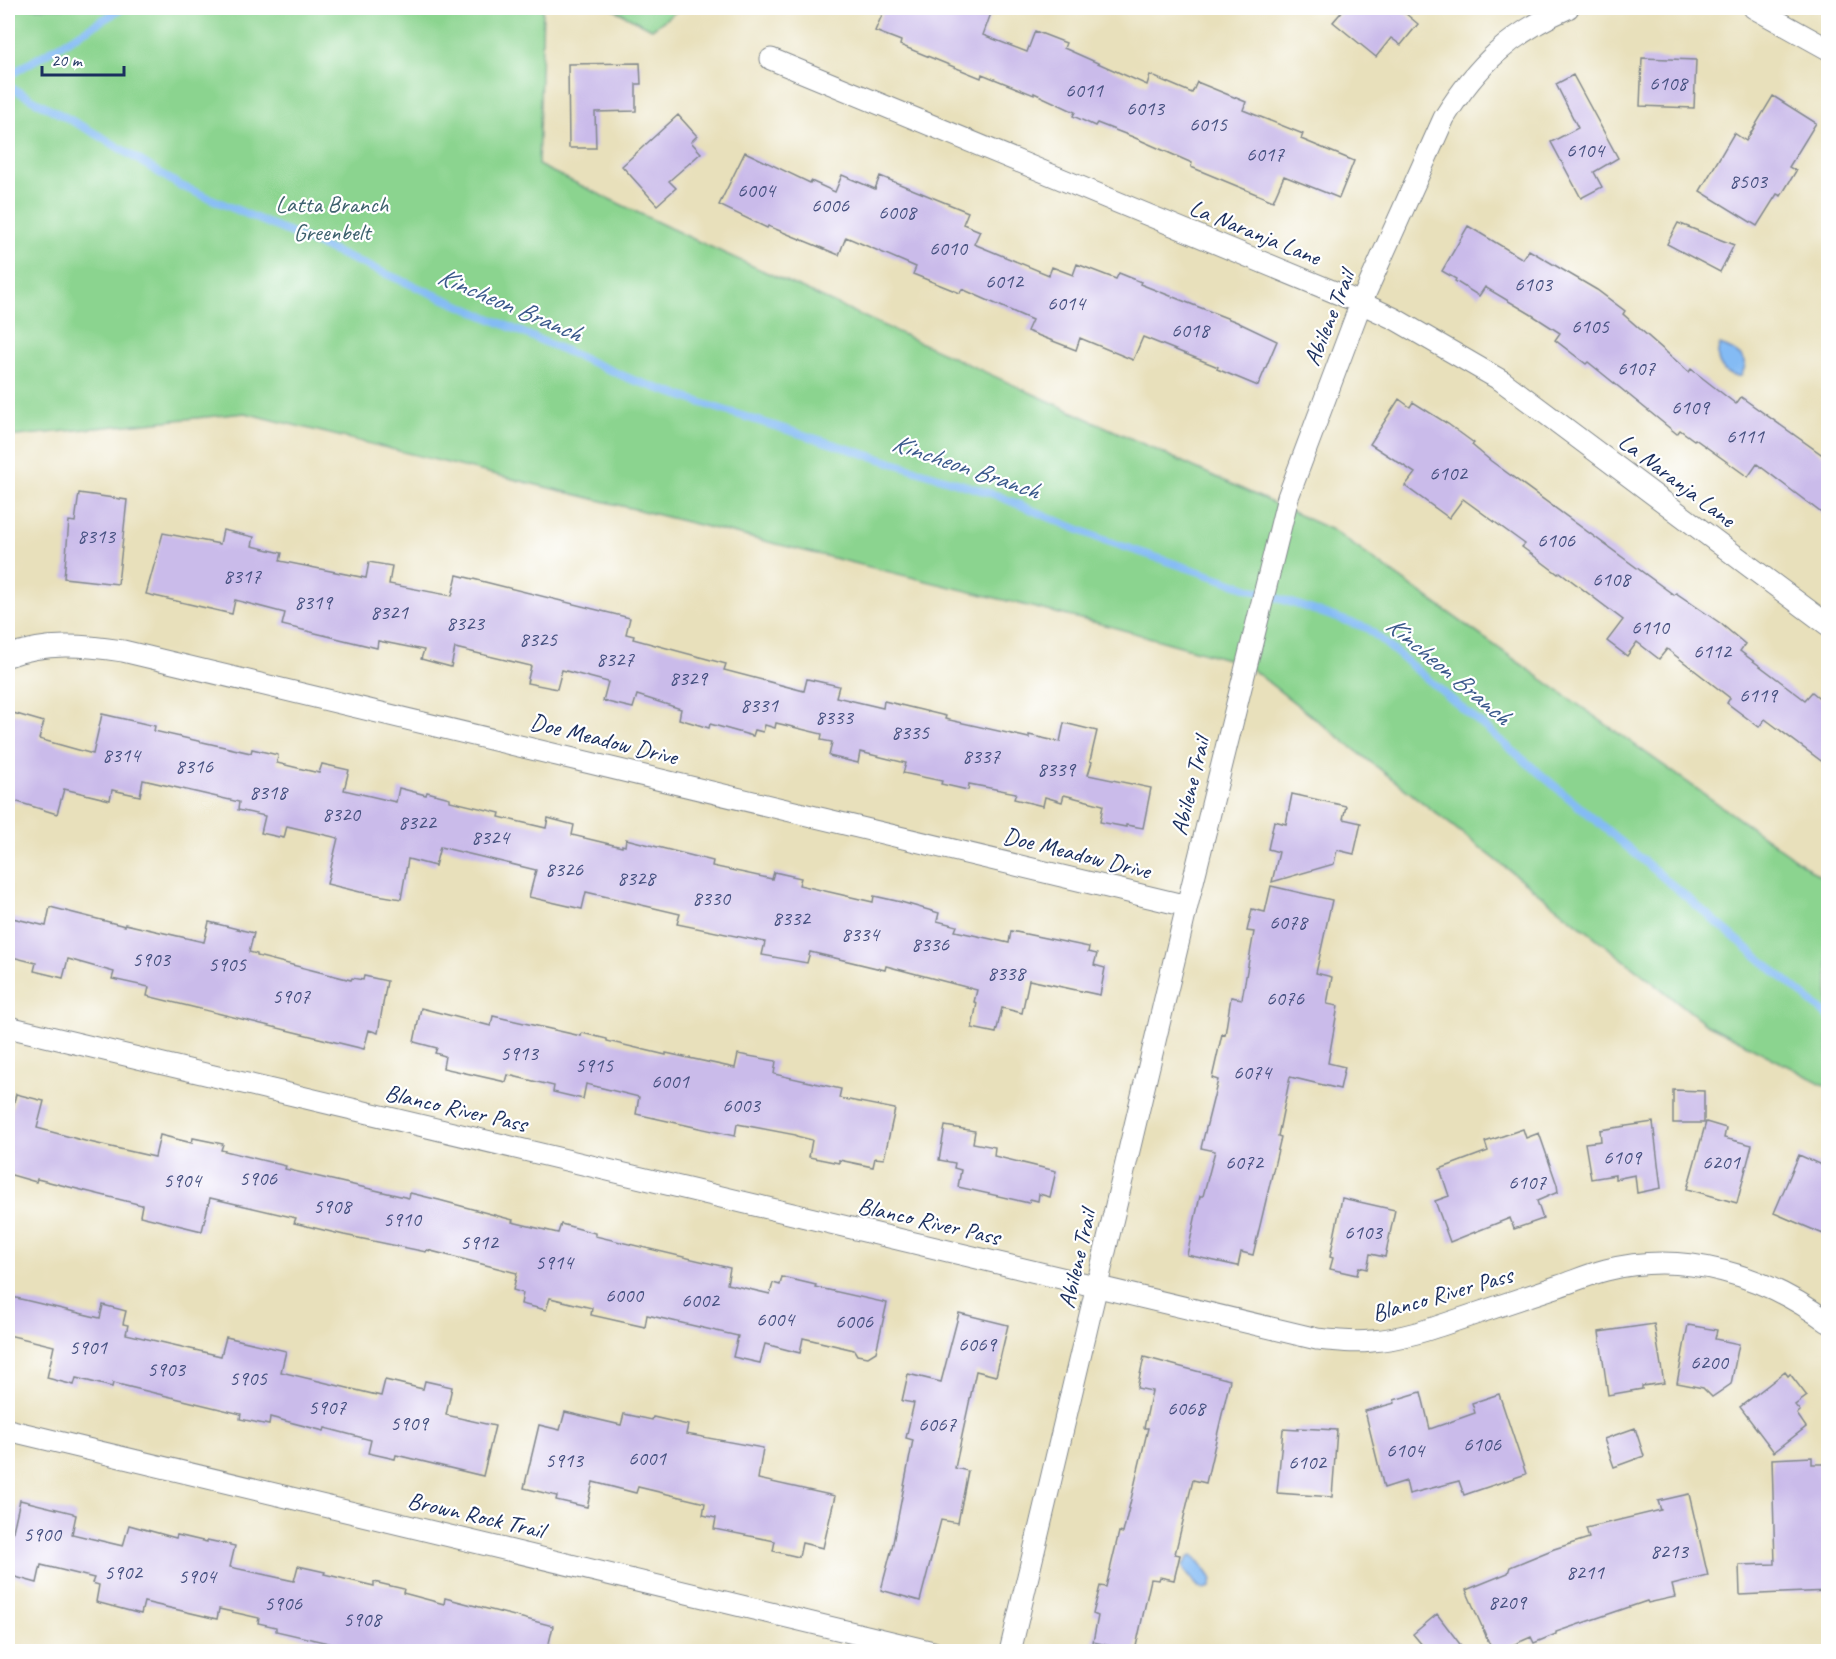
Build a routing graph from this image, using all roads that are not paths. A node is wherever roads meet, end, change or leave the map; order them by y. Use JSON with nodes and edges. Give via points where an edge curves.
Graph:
{"nodes":[{"id":1,"x":1567,"y":8,"type":"edge"},
{"id":2,"x":1754,"y":8,"type":"edge"},
{"id":3,"x":1828,"y":49,"type":"edge"},
{"id":4,"x":771,"y":59,"type":"dead end"},
{"id":5,"x":1361,"y":303,"type":"junction"},
{"id":6,"x":1828,"y":625,"type":"edge"},
{"id":7,"x":8,"y":656,"type":"edge"},
{"id":8,"x":1187,"y":906,"type":"junction"},
{"id":9,"x":8,"y":1027,"type":"edge"},
{"id":10,"x":1096,"y":1287,"type":"junction"},
{"id":11,"x":1828,"y":1322,"type":"edge"},
{"id":12,"x":8,"y":1430,"type":"edge"},
{"id":13,"x":933,"y":1652,"type":"edge"},
{"id":14,"x":1010,"y":1652,"type":"edge"}],
"edges":[{"from":1,"to":5,"type":"street","name":"Abilene Trail","via":[[1502,46],[1459,95],[1435,138]]},
{"from":2,"to":3,"type":"street"},
{"from":4,"to":5,"type":"street","name":"La Naranja Lane"},
{"from":5,"to":6,"type":"street","name":"La Naranja Lane","via":[[1502,381]]},
{"from":5,"to":8,"type":"street","name":"Abilene Trail","via":[[1288,497]]},
{"from":7,"to":8,"type":"street","name":"Doe Meadow Drive","via":[[60,646],[123,651]]},
{"from":8,"to":10,"type":"street","name":"Abilene Trail"},
{"from":9,"to":10,"type":"street","name":"Blanco River Pass"},
{"from":10,"to":11,"type":"street","name":"Blanco River Pass","via":[[1317,1339],[1373,1341],[1441,1325],[1606,1270],[1691,1264],[1722,1270],[1779,1291]]},
{"from":10,"to":14,"type":"street","name":"Abilene Trail"},
{"from":12,"to":13,"type":"street","name":"Brown Rock Trail"}]}
